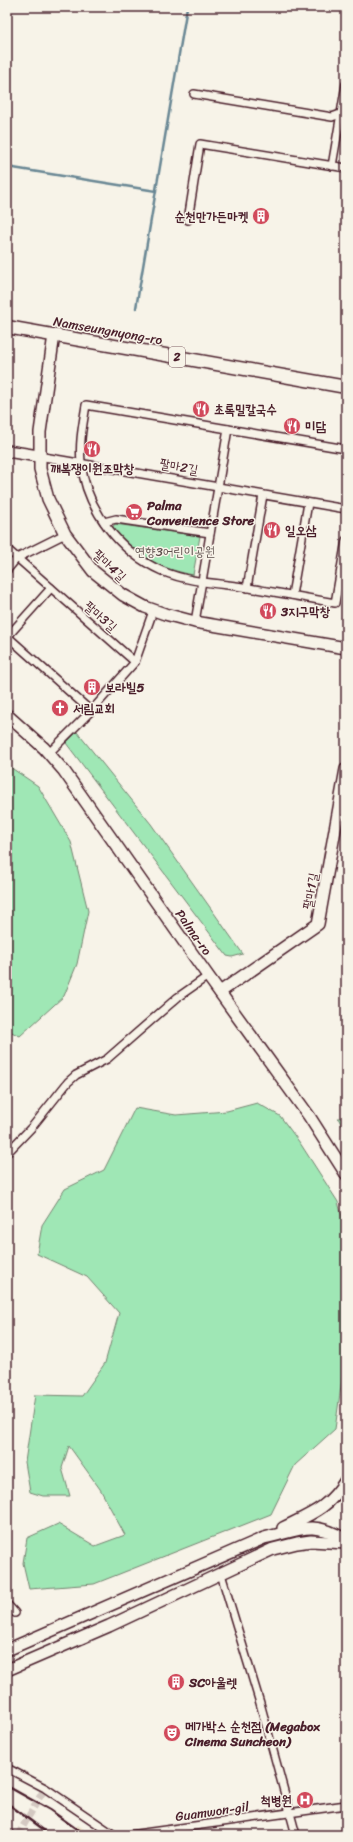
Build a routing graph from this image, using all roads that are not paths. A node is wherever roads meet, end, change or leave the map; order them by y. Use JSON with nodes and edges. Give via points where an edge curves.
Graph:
{"nodes":[{"id":1,"x":346,"y":84,"type":"edge"},
{"id":2,"x":194,"y":94,"type":"dead end"},
{"id":3,"x":344,"y":113,"type":"edge"},
{"id":4,"x":332,"y":166,"type":"junction"},
{"id":5,"x":346,"y":168,"type":"edge"},
{"id":6,"x":188,"y":220,"type":"dead end"},
{"id":7,"x":7,"y":327,"type":"edge"},
{"id":8,"x":54,"y":335,"type":"junction"},
{"id":9,"x":346,"y":387,"type":"edge"},
{"id":10,"x":228,"y":429,"type":"junction"},
{"id":11,"x":346,"y":450,"type":"edge"},
{"id":12,"x":7,"y":451,"type":"edge"},
{"id":13,"x":38,"y":456,"type":"junction"},
{"id":14,"x":81,"y":463,"type":"junction"},
{"id":15,"x":218,"y":487,"type":"junction"},
{"id":16,"x":263,"y":495,"type":"junction"},
{"id":17,"x":308,"y":502,"type":"junction"},
{"id":18,"x":346,"y":509,"type":"edge"},
{"id":19,"x":104,"y":522,"type":"junction"},
{"id":20,"x":210,"y":533,"type":"junction"},
{"id":21,"x":65,"y":534,"type":"junction"},
{"id":22,"x":346,"y":540,"type":"edge"},
{"id":23,"x":7,"y":549,"type":"edge"},
{"id":24,"x":18,"y":558,"type":"junction"},
{"id":25,"x":7,"y":570,"type":"edge"},
{"id":26,"x":203,"y":581,"type":"junction"},
{"id":27,"x":51,"y":588,"type":"junction"},
{"id":28,"x":247,"y":588,"type":"junction"},
{"id":29,"x":292,"y":595,"type":"junction"},
{"id":30,"x":153,"y":610,"type":"junction"},
{"id":31,"x":195,"y":622,"type":"junction"},
{"id":32,"x":7,"y":636,"type":"edge"},
{"id":33,"x":346,"y":648,"type":"edge"},
{"id":34,"x":135,"y":662,"type":"junction"},
{"id":35,"x":91,"y":711,"type":"junction"},
{"id":36,"x":7,"y":715,"type":"edge"},
{"id":37,"x":49,"y":753,"type":"junction"},
{"id":38,"x":346,"y":769,"type":"edge"},
{"id":39,"x":208,"y":976,"type":"junction"},
{"id":40,"x":220,"y":992,"type":"junction"},
{"id":41,"x":7,"y":1153,"type":"edge"},
{"id":42,"x":346,"y":1174,"type":"edge"},
{"id":43,"x":346,"y":1480,"type":"edge"},
{"id":44,"x":264,"y":1538,"type":"junction"},
{"id":45,"x":346,"y":1541,"type":"edge"},
{"id":46,"x":221,"y":1574,"type":"junction"},
{"id":47,"x":7,"y":1604,"type":"edge"},
{"id":48,"x":16,"y":1613,"type":"dead end"},
{"id":49,"x":7,"y":1650,"type":"edge"},
{"id":50,"x":7,"y":1670,"type":"edge"},
{"id":51,"x":7,"y":1768,"type":"edge"},
{"id":52,"x":346,"y":1804,"type":"edge"},
{"id":53,"x":290,"y":1812,"type":"junction"},
{"id":54,"x":7,"y":1832,"type":"edge"},
{"id":55,"x":11,"y":1835,"type":"edge"},
{"id":56,"x":114,"y":1835,"type":"edge"},
{"id":57,"x":129,"y":1835,"type":"edge"},
{"id":58,"x":296,"y":1835,"type":"edge"}],
"edges":[{"from":1,"to":3,"type":"street"},
{"from":2,"to":3,"type":"street","via":[[332,117]]},
{"from":3,"to":4,"type":"street"},
{"from":4,"to":5,"type":"street"},
{"from":4,"to":6,"type":"street","via":[[200,144]]},
{"from":7,"to":8,"type":"main road","name":"Namseungnyong-ro","number":"2"},
{"from":8,"to":9,"type":"main road","name":"Namseungnyong-ro","number":"2"},
{"from":8,"to":13,"type":"main road","name":"팔마4길"},
{"from":10,"to":11,"type":"street"},
{"from":10,"to":14,"type":"street","via":[[86,404],[81,438]]},
{"from":10,"to":15,"type":"street"},
{"from":12,"to":13,"type":"main road","name":"팔마2길"},
{"from":13,"to":14,"type":"street","name":"팔마2길"},
{"from":13,"to":21,"type":"main road","name":"팔마4길","via":[[48,499]]},
{"from":14,"to":15,"type":"street","name":"팔마2길"},
{"from":14,"to":19,"type":"street","via":[[92,500]]},
{"from":15,"to":16,"type":"street","name":"팔마2길"},
{"from":15,"to":20,"type":"street"},
{"from":16,"to":17,"type":"street","name":"팔마2길"},
{"from":16,"to":28,"type":"street"},
{"from":17,"to":18,"type":"street","name":"팔마2길"},
{"from":17,"to":29,"type":"street"},
{"from":19,"to":20,"type":"street","via":[[116,519]]},
{"from":19,"to":26,"type":"street","via":[[126,548],[147,563],[162,571]]},
{"from":20,"to":26,"type":"street"},
{"from":21,"to":24,"type":"street"},
{"from":21,"to":30,"type":"main road","name":"팔마4길","via":[[93,571],[134,602]]},
{"from":22,"to":29,"type":"street","via":[[335,603]]},
{"from":23,"to":24,"type":"street","name":"팔마3길"},
{"from":24,"to":25,"type":"street"},
{"from":24,"to":27,"type":"street","name":"팔마3길"},
{"from":26,"to":28,"type":"street"},
{"from":26,"to":31,"type":"street"},
{"from":27,"to":32,"type":"street"},
{"from":27,"to":34,"type":"street","name":"팔마3길"},
{"from":28,"to":29,"type":"street"},
{"from":30,"to":31,"type":"main road","name":"팔마4길"},
{"from":30,"to":34,"type":"street"},
{"from":31,"to":33,"type":"main road","name":"팔마4길"},
{"from":32,"to":35,"type":"street"},
{"from":34,"to":35,"type":"street"},
{"from":35,"to":37,"type":"street"},
{"from":36,"to":37,"type":"main road","name":"Palma-ro"},
{"from":37,"to":39,"type":"main road","name":"Palma-ro","via":[[73,783]]},
{"from":38,"to":40,"type":"main road","name":"팔마1길","via":[[318,924]]},
{"from":39,"to":40,"type":"main road","name":"Palma-ro"},
{"from":39,"to":41,"type":"street","via":[[178,997],[107,1059],[68,1082],[32,1127]]},
{"from":40,"to":42,"type":"main road","name":"Palma-ro","via":[[309,1116]]},
{"from":43,"to":44,"type":"main road","via":[[328,1504]]},
{"from":44,"to":45,"type":"main road","via":[[306,1527],[322,1528]]},
{"from":44,"to":49,"type":"main road"},
{"from":45,"to":46,"type":"main road","via":[[311,1541],[273,1549]]},
{"from":46,"to":50,"type":"main road"},
{"from":46,"to":53,"type":"street"},
{"from":47,"to":48,"type":"street"},
{"from":51,"to":56,"type":"street","via":[[45,1788]]},
{"from":52,"to":53,"type":"street","name":"Guamwon-gil"},
{"from":53,"to":57,"type":"street","name":"Guamwon-gil"},
{"from":53,"to":58,"type":"street"},
{"from":54,"to":55,"type":"street"}]}
